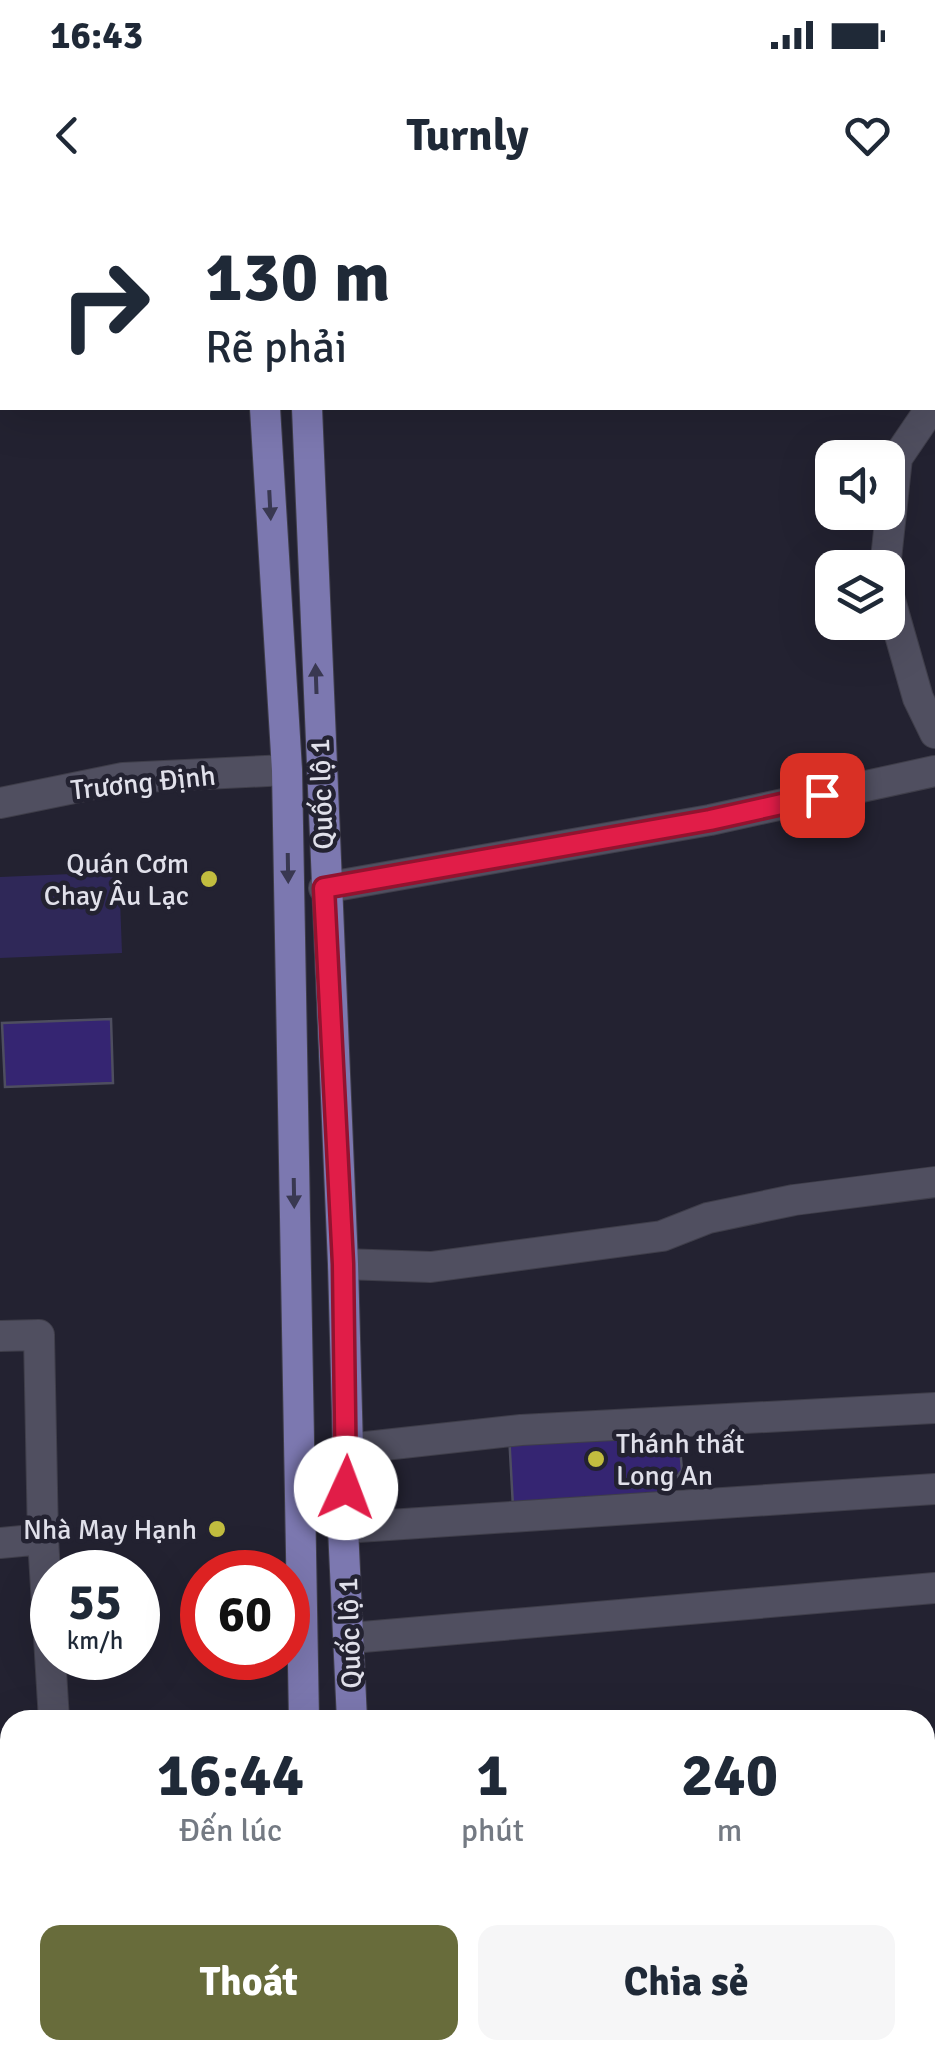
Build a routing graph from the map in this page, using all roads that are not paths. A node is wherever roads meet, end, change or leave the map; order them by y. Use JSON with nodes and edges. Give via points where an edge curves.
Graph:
{"nodes":[{"id":1,"x":264,"y":410,"type":"edge"},
{"id":2,"x":306,"y":410,"type":"edge"},
{"id":3,"x":929,"y":410,"type":"edge"},
{"id":4,"x":887,"y":550,"type":"edge"},
{"id":5,"x":901,"y":640,"type":"edge"},
{"id":6,"x":935,"y":733,"type":"edge"},
{"id":7,"x":286,"y":770,"type":"junction"},
{"id":8,"x":935,"y":771,"type":"edge"},
{"id":9,"x":0,"y":803,"type":"edge"},
{"id":10,"x":324,"y":888,"type":"junction"},
{"id":11,"x":935,"y":1182,"type":"edge"},
{"id":12,"x":343,"y":1264,"type":"junction"},
{"id":13,"x":0,"y":1336,"type":"edge"},
{"id":14,"x":935,"y":1408,"type":"edge"},
{"id":15,"x":348,"y":1449,"type":"junction"},
{"id":16,"x":935,"y":1490,"type":"edge"},
{"id":17,"x":344,"y":1528,"type":"junction"},
{"id":18,"x":43,"y":1539,"type":"junction"},
{"id":19,"x":0,"y":1543,"type":"edge"},
{"id":20,"x":935,"y":1588,"type":"edge"},
{"id":21,"x":350,"y":1638,"type":"junction"},
{"id":22,"x":53,"y":1710,"type":"edge"},
{"id":23,"x":304,"y":1710,"type":"edge"},
{"id":24,"x":352,"y":1710,"type":"edge"}],
"edges":[{"from":1,"to":7,"type":"main road","name":"Quốc lộ 1","one_way":true},
{"from":10,"to":2,"type":"main road","name":"Quốc lộ 1","one_way":true},
{"from":3,"to":4,"type":"street","via":[[897,458]]},
{"from":5,"to":6,"type":"street"},
{"from":7,"to":9,"type":"street","name":"Trương Định","via":[[123,778]]},
{"from":7,"to":23,"type":"main road","name":"Quốc lộ 1","one_way":true},
{"from":8,"to":10,"type":"street","via":[[710,820]]},
{"from":10,"to":12,"type":"main road","name":"Quốc lộ 1"},
{"from":11,"to":12,"type":"street","via":[[794,1200],[708,1218],[662,1236],[430,1267]]},
{"from":12,"to":15,"type":"main road","name":"Quốc lộ 1"},
{"from":13,"to":18,"type":"street","via":[[39,1335]]},
{"from":14,"to":15,"type":"street","via":[[521,1430]]},
{"from":15,"to":17,"type":"main road","name":"Quốc lộ 1"},
{"from":16,"to":17,"type":"street"},
{"from":17,"to":21,"type":"main road","name":"Quốc lộ 1"},
{"from":18,"to":19,"type":"street"},
{"from":18,"to":22,"type":"street"},
{"from":20,"to":21,"type":"street"},
{"from":21,"to":24,"type":"main road","name":"Quốc lộ 1"}]}
